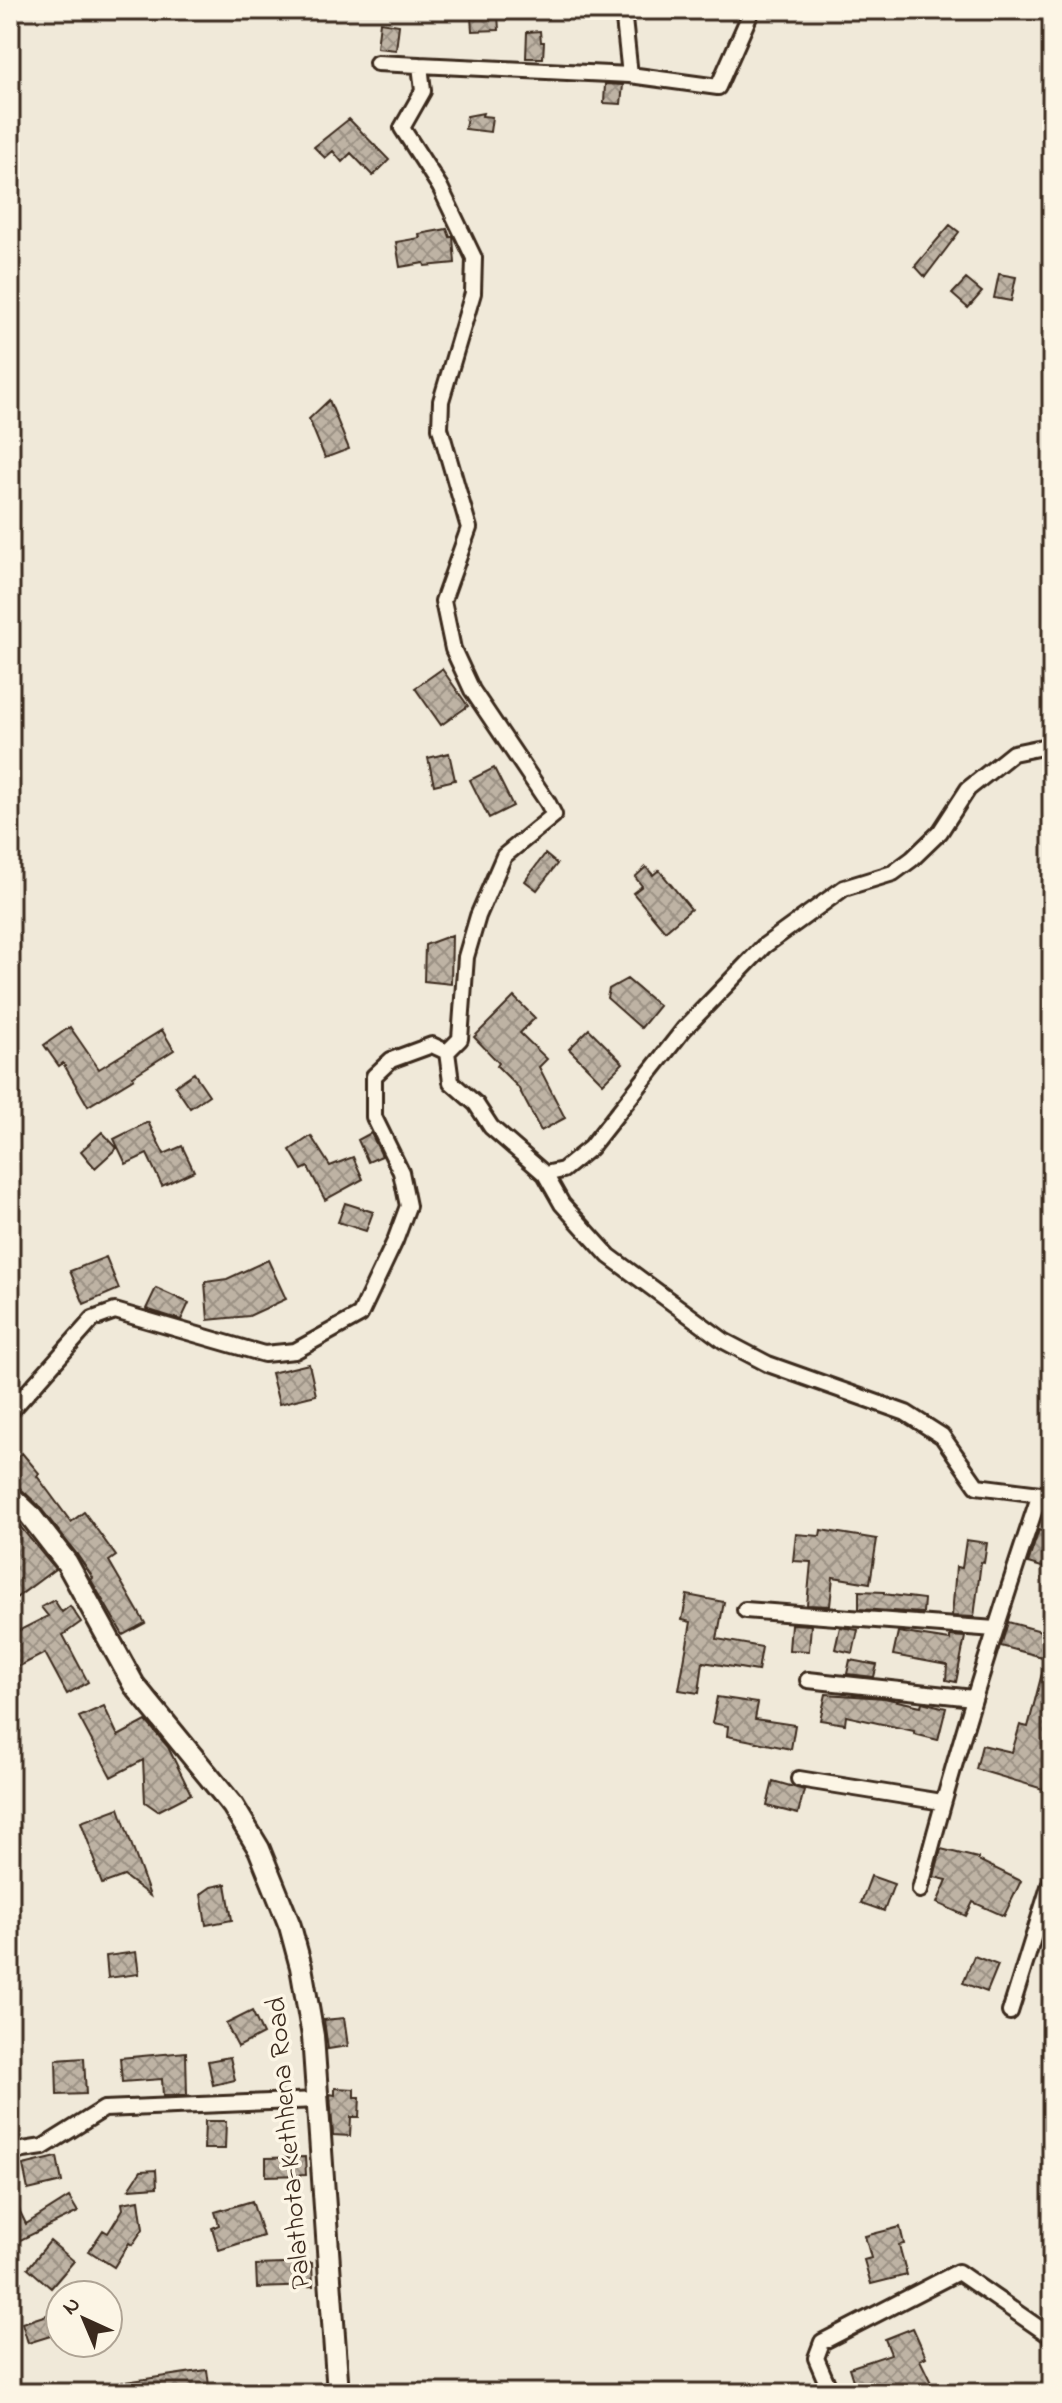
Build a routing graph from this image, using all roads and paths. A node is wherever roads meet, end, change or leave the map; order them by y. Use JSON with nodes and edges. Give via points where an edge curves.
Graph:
{"nodes":[{"id":1,"x":623,"y":10,"type":"edge"},
{"id":2,"x":752,"y":10,"type":"edge"},
{"id":3,"x":377,"y":63,"type":"dead end"},
{"id":4,"x":420,"y":65,"type":"junction"},
{"id":5,"x":630,"y":75,"type":"junction"},
{"id":6,"x":1052,"y":745,"type":"edge"},
{"id":7,"x":447,"y":1052,"type":"junction"},
{"id":8,"x":545,"y":1174,"type":"junction"},
{"id":9,"x":10,"y":1412,"type":"edge"},
{"id":10,"x":10,"y":1496,"type":"edge"},
{"id":11,"x":1046,"y":1496,"type":"edge"},
{"id":12,"x":745,"y":1610,"type":"dead end"},
{"id":13,"x":995,"y":1629,"type":"junction"},
{"id":14,"x":808,"y":1680,"type":"dead end"},
{"id":15,"x":973,"y":1698,"type":"junction"},
{"id":16,"x":799,"y":1779,"type":"dead end"},
{"id":17,"x":942,"y":1802,"type":"junction"},
{"id":18,"x":1052,"y":1877,"type":"edge"},
{"id":19,"x":920,"y":1890,"type":"dead end"},
{"id":20,"x":1010,"y":2012,"type":"dead end"},
{"id":21,"x":318,"y":2100,"type":"junction"},
{"id":22,"x":10,"y":2152,"type":"edge"},
{"id":23,"x":1052,"y":2337,"type":"edge"},
{"id":24,"x":338,"y":2393,"type":"edge"},
{"id":25,"x":831,"y":2393,"type":"edge"}],
"edges":[{"from":1,"to":5,"type":"street"},
{"from":2,"to":5,"type":"street","via":[[718,87]]},
{"from":3,"to":4,"type":"street"},
{"from":4,"to":5,"type":"street"},
{"from":4,"to":7,"type":"street","via":[[423,91],[402,128],[440,187],[474,258],[473,293],[441,401],[440,428],[469,528],[443,601],[453,649],[472,690],[554,815],[504,856],[466,957],[460,1039]]},
{"from":6,"to":8,"type":"street","via":[[1013,753],[968,789],[940,832],[912,859],[893,873],[844,888],[764,946],[684,1029],[590,1148],[563,1170]]},
{"from":7,"to":8,"type":"street","via":[[451,1082],[476,1104],[491,1127]]},
{"from":7,"to":9,"type":"street","via":[[432,1045],[391,1060],[374,1076],[374,1117],[401,1172],[408,1206],[360,1315],[295,1351],[264,1354],[115,1311],[93,1319]]},
{"from":8,"to":11,"type":"street","via":[[562,1204],[609,1256],[724,1341],[768,1364],[906,1413],[942,1436],[977,1486]]},
{"from":10,"to":21,"type":"street","name":"Palathota-Kethhena Road","via":[[67,1563],[134,1685],[233,1806],[259,1849],[301,1967]]},
{"from":11,"to":13,"type":"street"},
{"from":12,"to":13,"type":"street"},
{"from":13,"to":15,"type":"street"},
{"from":14,"to":15,"type":"street"},
{"from":15,"to":17,"type":"street"},
{"from":16,"to":17,"type":"street"},
{"from":17,"to":19,"type":"street"},
{"from":18,"to":20,"type":"street"},
{"from":21,"to":22,"type":"street","via":[[104,2109],[43,2147]]},
{"from":21,"to":24,"type":"street","name":"Palathota-Kethhena Road"},
{"from":23,"to":25,"type":"street","via":[[958,2272],[822,2342],[816,2358]]}]}
